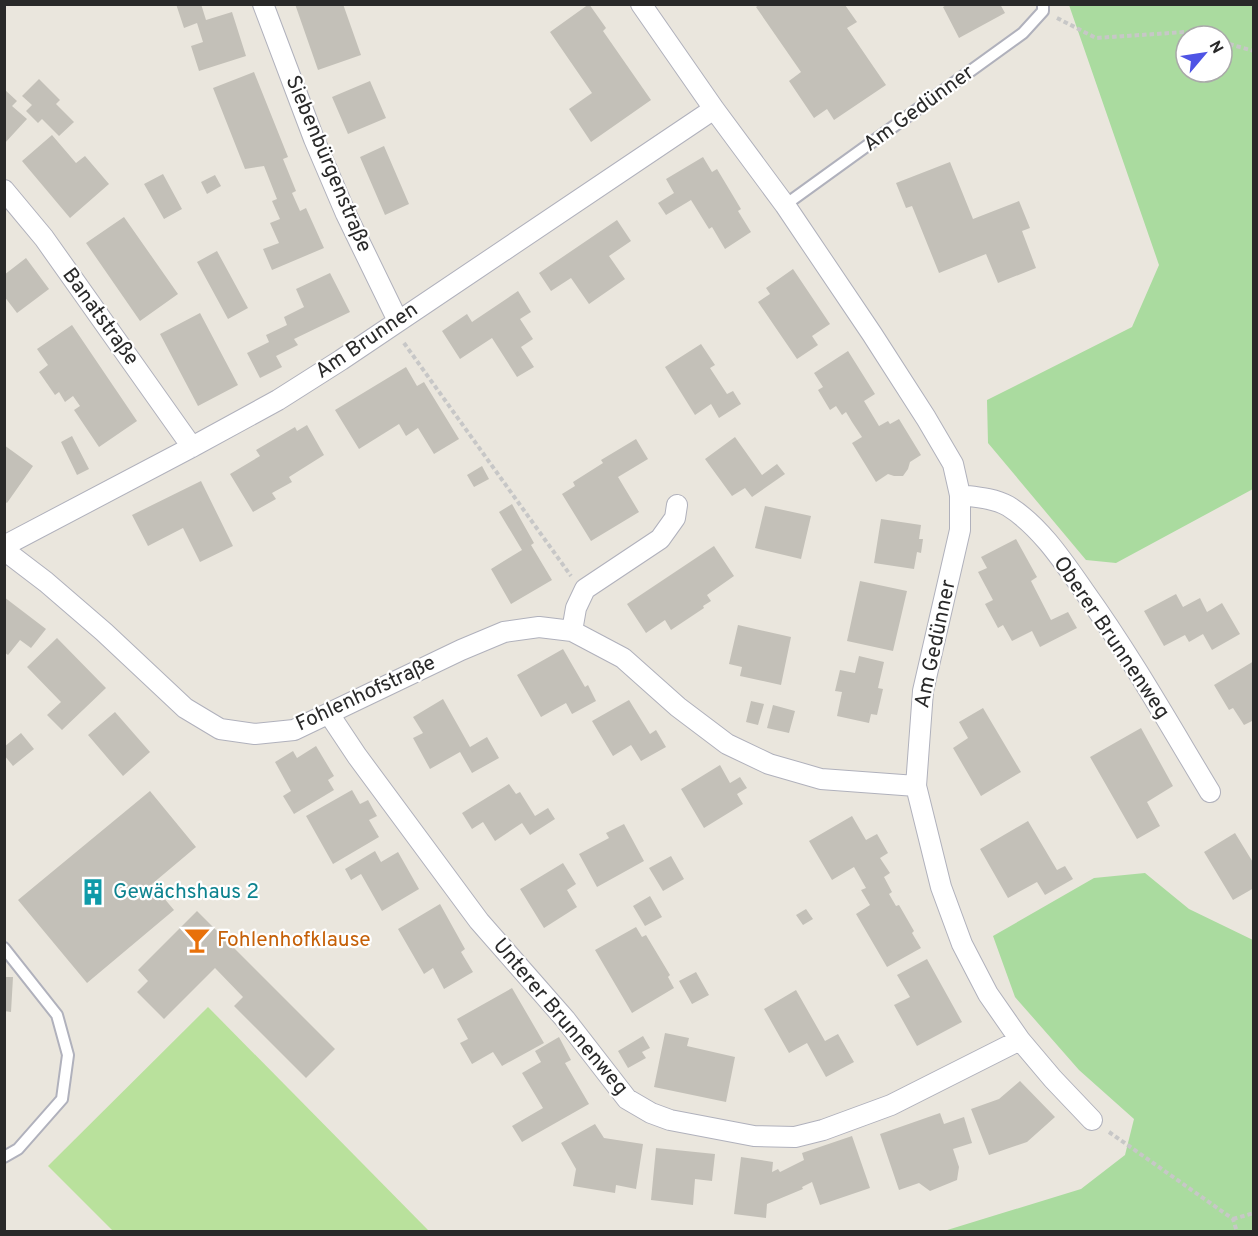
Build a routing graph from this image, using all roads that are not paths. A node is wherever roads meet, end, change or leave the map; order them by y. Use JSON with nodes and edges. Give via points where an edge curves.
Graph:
{"nodes":[{"id":1,"x":263,"y":4,"type":"edge"},
{"id":2,"x":641,"y":4,"type":"edge"},
{"id":3,"x":1043,"y":8,"type":"edge"},
{"id":4,"x":714,"y":109,"type":"junction"},
{"id":5,"x":4,"y":190,"type":"edge"},
{"id":6,"x":785,"y":205,"type":"junction"},
{"id":7,"x":395,"y":323,"type":"junction"},
{"id":8,"x":192,"y":447,"type":"junction"},
{"id":9,"x":960,"y":495,"type":"junction"},
{"id":10,"x":677,"y":506,"type":"dead end"},
{"id":11,"x":4,"y":548,"type":"edge"},
{"id":12,"x":572,"y":631,"type":"junction"},
{"id":13,"x":329,"y":714,"type":"junction"},
{"id":14,"x":916,"y":786,"type":"junction"},
{"id":15,"x":1210,"y":792,"type":"dead end"},
{"id":16,"x":4,"y":948,"type":"edge"},
{"id":17,"x":1020,"y":1040,"type":"junction"},
{"id":18,"x":1092,"y":1120,"type":"road end"},
{"id":19,"x":4,"y":1157,"type":"edge"}],
"edges":[{"from":1,"to":7,"type":"street","name":"Siebenbürgenstraße","via":[[314,139]]},
{"from":2,"to":4,"type":"street","name":"Am Gedünner"},
{"from":3,"to":6,"type":"lane","name":"Am Gedünner","via":[[1023,33]]},
{"from":4,"to":6,"type":"street","name":"Am Gedünner"},
{"from":4,"to":7,"type":"street","name":"Am Brunnen"},
{"from":5,"to":8,"type":"street","name":"Banatstraße","via":[[44,238]]},
{"from":6,"to":9,"type":"street","name":"Am Gedünner","via":[[926,417],[953,464]]},
{"from":7,"to":8,"type":"street","name":"Am Brunnen","via":[[278,400]]},
{"from":8,"to":11,"type":"street","name":"Am Brunnen"},
{"from":9,"to":14,"type":"street","name":"Am Gedünner","via":[[960,530],[922,691]]},
{"from":9,"to":15,"type":"street","name":"Oberer Brunnenweg","via":[[988,498],[1006,505],[1029,521],[1067,566]]},
{"from":10,"to":12,"type":"street","via":[[675,518],[660,539],[585,589]]},
{"from":11,"to":13,"type":"street","name":"Fohlenhofstraße","via":[[104,632],[185,708],[220,729],[255,734],[294,730]]},
{"from":12,"to":13,"type":"street","name":"Fohlenhofstraße","via":[[539,627],[504,632]]},
{"from":12,"to":14,"type":"street","name":"Fohlenhofstraße","via":[[623,658],[727,744],[769,764],[821,779]]},
{"from":13,"to":17,"type":"street","name":"Unterer Brunnenweg","via":[[479,921],[565,1019],[627,1099],[651,1113],[754,1136],[795,1137],[891,1106]]},
{"from":14,"to":17,"type":"street","name":"Am Gedünner","via":[[941,887],[962,944],[988,994]]},
{"from":16,"to":19,"type":"lane","via":[[57,1015],[68,1055],[62,1099],[18,1149]]},
{"from":17,"to":18,"type":"street","name":"Am Gedünner"}]}
